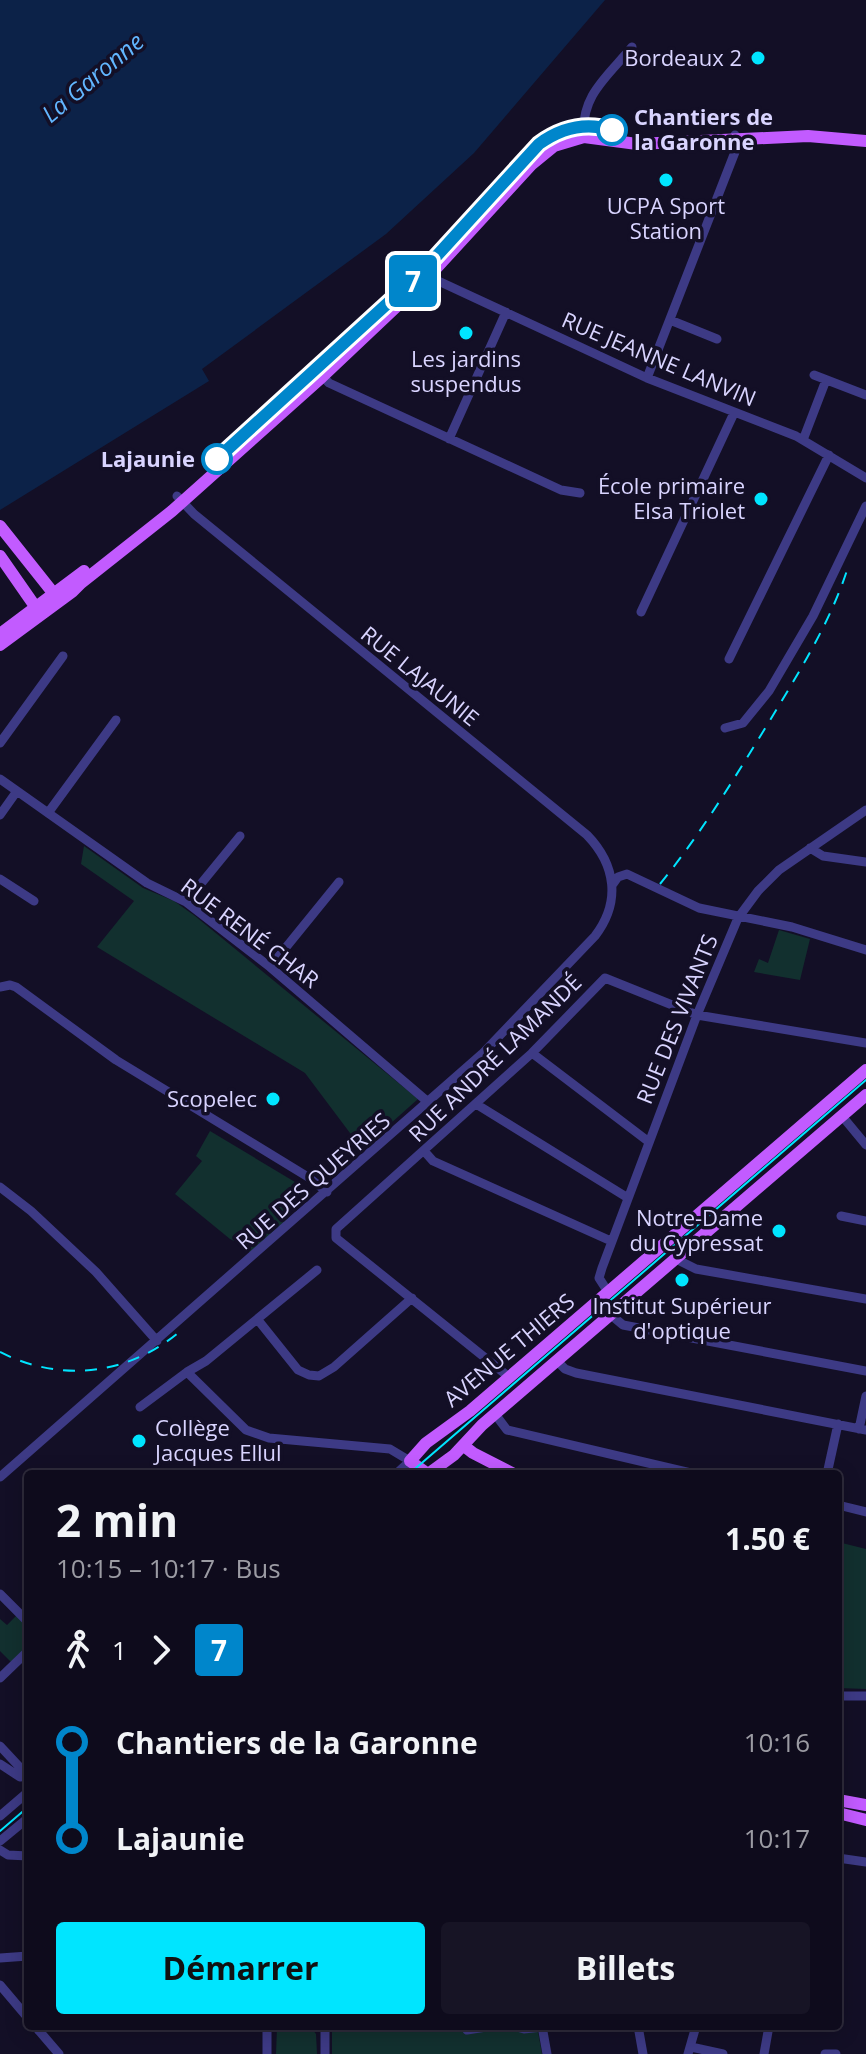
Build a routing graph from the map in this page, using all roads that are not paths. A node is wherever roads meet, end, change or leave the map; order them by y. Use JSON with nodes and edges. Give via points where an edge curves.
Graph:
{"nodes":[{"id":1,"x":632,"y":47,"type":"dead end"},
{"id":2,"x":584,"y":134,"type":"junction"},
{"id":3,"x":735,"y":137,"type":"junction"},
{"id":4,"x":866,"y":139,"type":"edge"},
{"id":5,"x":430,"y":275,"type":"junction"},
{"id":6,"x":506,"y":312,"type":"junction"},
{"id":7,"x":670,"y":320,"type":"junction"},
{"id":8,"x":717,"y":339,"type":"dead end"},
{"id":9,"x":814,"y":375,"type":"dead end"},
{"id":10,"x":322,"y":377,"type":"junction"},
{"id":11,"x":647,"y":378,"type":"junction"},
{"id":12,"x":826,"y":380,"type":"junction"},
{"id":13,"x":866,"y":395,"type":"edge"},
{"id":14,"x":734,"y":413,"type":"junction"},
{"id":15,"x":449,"y":439,"type":"junction"},
{"id":16,"x":803,"y":440,"type":"junction"},
{"id":17,"x":829,"y":455,"type":"junction"},
{"id":18,"x":866,"y":478,"type":"edge"},
{"id":19,"x":580,"y":493,"type":"dead end"},
{"id":20,"x":182,"y":502,"type":"junction"},
{"id":21,"x":866,"y":506,"type":"edge"},
{"id":22,"x":0,"y":526,"type":"edge"},
{"id":23,"x":0,"y":556,"type":"edge"},
{"id":24,"x":57,"y":597,"type":"junction"},
{"id":25,"x":38,"y":611,"type":"junction"},
{"id":26,"x":641,"y":612,"type":"dead end"},
{"id":27,"x":0,"y":634,"type":"edge"},
{"id":28,"x":0,"y":645,"type":"edge"},
{"id":29,"x":63,"y":656,"type":"dead end"},
{"id":30,"x":729,"y":659,"type":"dead end"},
{"id":31,"x":116,"y":720,"type":"dead end"},
{"id":32,"x":725,"y":728,"type":"dead end"},
{"id":33,"x":0,"y":743,"type":"edge"},
{"id":34,"x":0,"y":779,"type":"edge"},
{"id":35,"x":17,"y":791,"type":"junction"},
{"id":36,"x":866,"y":810,"type":"edge"},
{"id":37,"x":48,"y":813,"type":"junction"},
{"id":38,"x":0,"y":815,"type":"edge"},
{"id":39,"x":240,"y":836,"type":"dead end"},
{"id":40,"x":810,"y":848,"type":"junction"},
{"id":41,"x":866,"y":862,"type":"edge"},
{"id":42,"x":0,"y":879,"type":"edge"},
{"id":43,"x":339,"y":882,"type":"dead end"},
{"id":44,"x":613,"y":884,"type":"junction"},
{"id":45,"x":34,"y":901,"type":"dead end"},
{"id":46,"x":186,"y":902,"type":"junction"},
{"id":47,"x":739,"y":915,"type":"junction"},
{"id":48,"x":866,"y":950,"type":"edge"},
{"id":49,"x":270,"y":967,"type":"junction"},
{"id":50,"x":0,"y":987,"type":"edge"},
{"id":51,"x":697,"y":1015,"type":"junction"},
{"id":52,"x":866,"y":1043,"type":"edge"},
{"id":53,"x":532,"y":1053,"type":"junction"},
{"id":54,"x":866,"y":1070,"type":"edge"},
{"id":55,"x":866,"y":1095,"type":"edge"},
{"id":56,"x":428,"y":1102,"type":"junction"},
{"id":57,"x":476,"y":1104,"type":"junction"},
{"id":58,"x":842,"y":1116,"type":"junction"},
{"id":59,"x":649,"y":1142,"type":"junction"},
{"id":60,"x":866,"y":1145,"type":"edge"},
{"id":61,"x":425,"y":1152,"type":"junction"},
{"id":62,"x":0,"y":1187,"type":"edge"},
{"id":63,"x":327,"y":1192,"type":"junction"},
{"id":64,"x":628,"y":1198,"type":"junction"},
{"id":65,"x":841,"y":1216,"type":"dead end"},
{"id":66,"x":866,"y":1221,"type":"edge"},
{"id":67,"x":611,"y":1241,"type":"junction"},
{"id":68,"x":676,"y":1259,"type":"junction"},
{"id":69,"x":317,"y":1270,"type":"dead end"},
{"id":70,"x":608,"y":1292,"type":"junction"},
{"id":71,"x":412,"y":1298,"type":"junction"},
{"id":72,"x":866,"y":1299,"type":"edge"},
{"id":73,"x":611,"y":1315,"type":"junction"},
{"id":74,"x":258,"y":1320,"type":"junction"},
{"id":75,"x":157,"y":1341,"type":"junction"},
{"id":76,"x":557,"y":1361,"type":"junction"},
{"id":77,"x":866,"y":1371,"type":"edge"},
{"id":78,"x":187,"y":1372,"type":"junction"},
{"id":79,"x":509,"y":1377,"type":"junction"},
{"id":80,"x":866,"y":1396,"type":"edge"},
{"id":81,"x":140,"y":1407,"type":"dead end"},
{"id":82,"x":495,"y":1414,"type":"junction"},
{"id":83,"x":838,"y":1424,"type":"junction"},
{"id":84,"x":450,"y":1426,"type":"junction"},
{"id":85,"x":863,"y":1430,"type":"edge"},
{"id":86,"x":464,"y":1441,"type":"junction"},
{"id":87,"x":422,"y":1470,"type":"edge"},
{"id":88,"x":506,"y":1470,"type":"edge"},
{"id":89,"x":678,"y":1470,"type":"edge"},
{"id":90,"x":828,"y":1470,"type":"edge"},
{"id":91,"x":0,"y":1477,"type":"edge"},
{"id":92,"x":842,"y":1506,"type":"edge"},
{"id":93,"x":866,"y":1512,"type":"edge"},
{"id":94,"x":0,"y":1594,"type":"edge"},
{"id":95,"x":24,"y":1618,"type":"edge"},
{"id":96,"x":24,"y":1655,"type":"edge"},
{"id":97,"x":0,"y":1678,"type":"edge"},
{"id":98,"x":842,"y":1696,"type":"edge"},
{"id":99,"x":866,"y":1696,"type":"edge"},
{"id":100,"x":0,"y":1746,"type":"edge"},
{"id":101,"x":0,"y":1764,"type":"edge"},
{"id":102,"x":24,"y":1772,"type":"edge"},
{"id":103,"x":24,"y":1776,"type":"edge"},
{"id":104,"x":24,"y":1795,"type":"edge"},
{"id":105,"x":842,"y":1801,"type":"edge"},
{"id":106,"x":866,"y":1805,"type":"edge"},
{"id":107,"x":842,"y":1814,"type":"edge"},
{"id":108,"x":0,"y":1816,"type":"edge"},
{"id":109,"x":866,"y":1820,"type":"edge"},
{"id":110,"x":24,"y":1821,"type":"edge"},
{"id":111,"x":0,"y":1841,"type":"edge"},
{"id":112,"x":0,"y":1850,"type":"edge"},
{"id":113,"x":24,"y":1856,"type":"edge"},
{"id":114,"x":842,"y":1859,"type":"edge"},
{"id":115,"x":866,"y":1862,"type":"edge"},
{"id":116,"x":24,"y":1956,"type":"edge"},
{"id":117,"x":0,"y":1958,"type":"edge"},
{"id":118,"x":0,"y":1985,"type":"edge"},
{"id":119,"x":24,"y":2013,"type":"edge"},
{"id":120,"x":39,"y":2030,"type":"edge"},
{"id":121,"x":267,"y":2030,"type":"edge"},
{"id":122,"x":325,"y":2030,"type":"edge"},
{"id":123,"x":543,"y":2030,"type":"edge"},
{"id":124,"x":639,"y":2030,"type":"edge"},
{"id":125,"x":695,"y":2030,"type":"edge"},
{"id":126,"x":768,"y":2030,"type":"edge"},
{"id":127,"x":690,"y":2051,"type":"edge"},
{"id":128,"x":59,"y":2054,"type":"edge"},
{"id":129,"x":267,"y":2054,"type":"edge"},
{"id":130,"x":325,"y":2054,"type":"edge"},
{"id":131,"x":547,"y":2054,"type":"edge"},
{"id":132,"x":643,"y":2054,"type":"edge"},
{"id":133,"x":723,"y":2054,"type":"edge"},
{"id":134,"x":764,"y":2054,"type":"edge"},
{"id":135,"x":825,"y":2054,"type":"edge"},
{"id":136,"x":836,"y":2054,"type":"edge"}],
"edges":[{"from":1,"to":2,"type":"street","via":[[589,98]]},
{"from":2,"to":3,"type":"main road","via":[[603,131],[632,140]]},
{"from":2,"to":5,"type":"main road","via":[[559,135],[542,147]]},
{"from":3,"to":4,"type":"main road","via":[[812,132]]},
{"from":3,"to":7,"type":"street","via":[[735,152]]},
{"from":5,"to":6,"type":"street","name":"RUE JEANNE LANVIN"},
{"from":5,"to":10,"type":"main road"},
{"from":6,"to":11,"type":"street","name":"RUE JEANNE LANVIN"},
{"from":6,"to":15,"type":"street"},
{"from":7,"to":8,"type":"street"},
{"from":7,"to":11,"type":"street"},
{"from":9,"to":12,"type":"street"},
{"from":10,"to":15,"type":"street"},
{"from":10,"to":20,"type":"main road"},
{"from":11,"to":14,"type":"street","name":"RUE JEANNE LANVIN"},
{"from":12,"to":13,"type":"street"},
{"from":12,"to":16,"type":"street"},
{"from":14,"to":16,"type":"street","name":"RUE JEANNE LANVIN"},
{"from":14,"to":26,"type":"street"},
{"from":15,"to":19,"type":"street","via":[[561,490]]},
{"from":16,"to":17,"type":"street","name":"RUE JEANNE LANVIN"},
{"from":17,"to":18,"type":"street","name":"RUE JEANNE LANVIN"},
{"from":17,"to":30,"type":"street"},
{"from":20,"to":24,"type":"main road"},
{"from":20,"to":44,"type":"street","name":"RUE LAJAUNIE","via":[[587,835],[603,854]]},
{"from":21,"to":32,"type":"street","via":[[813,616],[769,691],[743,723]]},
{"from":22,"to":24,"type":"main road"},
{"from":23,"to":25,"type":"main road"},
{"from":24,"to":25,"type":"main road"},
{"from":25,"to":27,"type":"main road"},
{"from":25,"to":28,"type":"main road"},
{"from":29,"to":33,"type":"street"},
{"from":31,"to":37,"type":"street"},
{"from":34,"to":35,"type":"street","name":"RUE RENÉ CHAR"},
{"from":35,"to":37,"type":"street","name":"RUE RENÉ CHAR"},
{"from":35,"to":38,"type":"street"},
{"from":36,"to":40,"type":"street","name":"RUE DES VIVANTS"},
{"from":37,"to":46,"type":"street","name":"RUE RENÉ CHAR","via":[[147,883]]},
{"from":39,"to":46,"type":"street"},
{"from":40,"to":41,"type":"street","via":[[823,856]]},
{"from":40,"to":47,"type":"street","name":"RUE DES VIVANTS","via":[[779,870]]},
{"from":42,"to":45,"type":"street"},
{"from":43,"to":49,"type":"street"},
{"from":44,"to":47,"type":"street","via":[[627,874],[682,902]]},
{"from":44,"to":56,"type":"street","name":"RUE DES QUEYRIES","via":[[603,926],[512,1025]]},
{"from":46,"to":49,"type":"street","name":"RUE RENÉ CHAR"},
{"from":47,"to":48,"type":"street"},
{"from":47,"to":51,"type":"street","name":"RUE DES VIVANTS"},
{"from":49,"to":56,"type":"street","name":"RUE RENÉ CHAR"},
{"from":50,"to":63,"type":"street","via":[[16,987],[116,1060]]},
{"from":51,"to":52,"type":"street"},
{"from":51,"to":53,"type":"street","name":"RUE ANDRÉ LAMANDÉ","via":[[605,978]]},
{"from":51,"to":59,"type":"street","name":"RUE DES VIVANTS"},
{"from":53,"to":57,"type":"street","name":"RUE ANDRÉ LAMANDÉ"},
{"from":53,"to":59,"type":"street"},
{"from":54,"to":70,"type":"main road","name":"AVENUE THIERS"},
{"from":55,"to":58,"type":"main road","name":"AVENUE THIERS"},
{"from":56,"to":63,"type":"street","name":"RUE DES QUEYRIES"},
{"from":57,"to":61,"type":"street","name":"RUE ANDRÉ LAMANDÉ"},
{"from":57,"to":64,"type":"street"},
{"from":58,"to":60,"type":"street"},
{"from":58,"to":68,"type":"main road","name":"AVENUE THIERS"},
{"from":59,"to":64,"type":"street","name":"RUE DES VIVANTS"},
{"from":61,"to":67,"type":"street","via":[[433,1161]]},
{"from":61,"to":71,"type":"street","name":"RUE ANDRÉ LAMANDÉ","via":[[336,1229],[336,1238]]},
{"from":62,"to":75,"type":"street","via":[[96,1272]]},
{"from":63,"to":75,"type":"street","name":"RUE DES QUEYRIES"},
{"from":64,"to":67,"type":"street","name":"RUE DES VIVANTS"},
{"from":65,"to":66,"type":"street"},
{"from":67,"to":70,"type":"street","name":"RUE DES VIVANTS","via":[[599,1278]]},
{"from":68,"to":72,"type":"street","via":[[696,1269]]},
{"from":68,"to":73,"type":"main road","name":"AVENUE THIERS"},
{"from":69,"to":74,"type":"street"},
{"from":70,"to":79,"type":"main road","name":"AVENUE THIERS"},
{"from":71,"to":74,"type":"street","via":[[329,1371],[316,1376],[298,1370]]},
{"from":71,"to":79,"type":"street"},
{"from":73,"to":76,"type":"main road","name":"AVENUE THIERS"},
{"from":73,"to":77,"type":"street","via":[[623,1325]]},
{"from":74,"to":78,"type":"street"},
{"from":75,"to":91,"type":"street","name":"RUE DES QUEYRIES"},
{"from":76,"to":82,"type":"main road","name":"AVENUE THIERS"},
{"from":76,"to":83,"type":"street","via":[[576,1373]]},
{"from":78,"to":81,"type":"street"},
{"from":78,"to":87,"type":"street","via":[[246,1430],[260,1437],[390,1449]]},
{"from":79,"to":84,"type":"main road","name":"AVENUE THIERS"},
{"from":80,"to":85,"type":"street"},
{"from":82,"to":86,"type":"main road","name":"AVENUE THIERS"},
{"from":82,"to":89,"type":"street","via":[[507,1430]]},
{"from":83,"to":85,"type":"street"},
{"from":83,"to":90,"type":"street"},
{"from":84,"to":86,"type":"main road","via":[[461,1429]]},
{"from":84,"to":87,"type":"main road","name":"AVENUE THIERS","via":[[426,1443]]},
{"from":86,"to":87,"type":"main road","name":"AVENUE THIERS"},
{"from":86,"to":88,"type":"main road","via":[[473,1453]]},
{"from":92,"to":93,"type":"street"},
{"from":94,"to":95,"type":"street"},
{"from":96,"to":97,"type":"street"},
{"from":98,"to":99,"type":"street"},
{"from":100,"to":102,"type":"street"},
{"from":101,"to":103,"type":"street"},
{"from":104,"to":108,"type":"street"},
{"from":105,"to":106,"type":"main road"},
{"from":107,"to":109,"type":"main road"},
{"from":110,"to":111,"type":"street"},
{"from":112,"to":113,"type":"street"},
{"from":114,"to":115,"type":"street"},
{"from":116,"to":117,"type":"street"},
{"from":118,"to":119,"type":"street"},
{"from":120,"to":128,"type":"street"},
{"from":121,"to":129,"type":"street"},
{"from":122,"to":130,"type":"street"},
{"from":123,"to":131,"type":"street"},
{"from":124,"to":132,"type":"street"},
{"from":125,"to":127,"type":"street"},
{"from":126,"to":134,"type":"street"},
{"from":127,"to":133,"type":"street"},
{"from":135,"to":136,"type":"street"}]}
